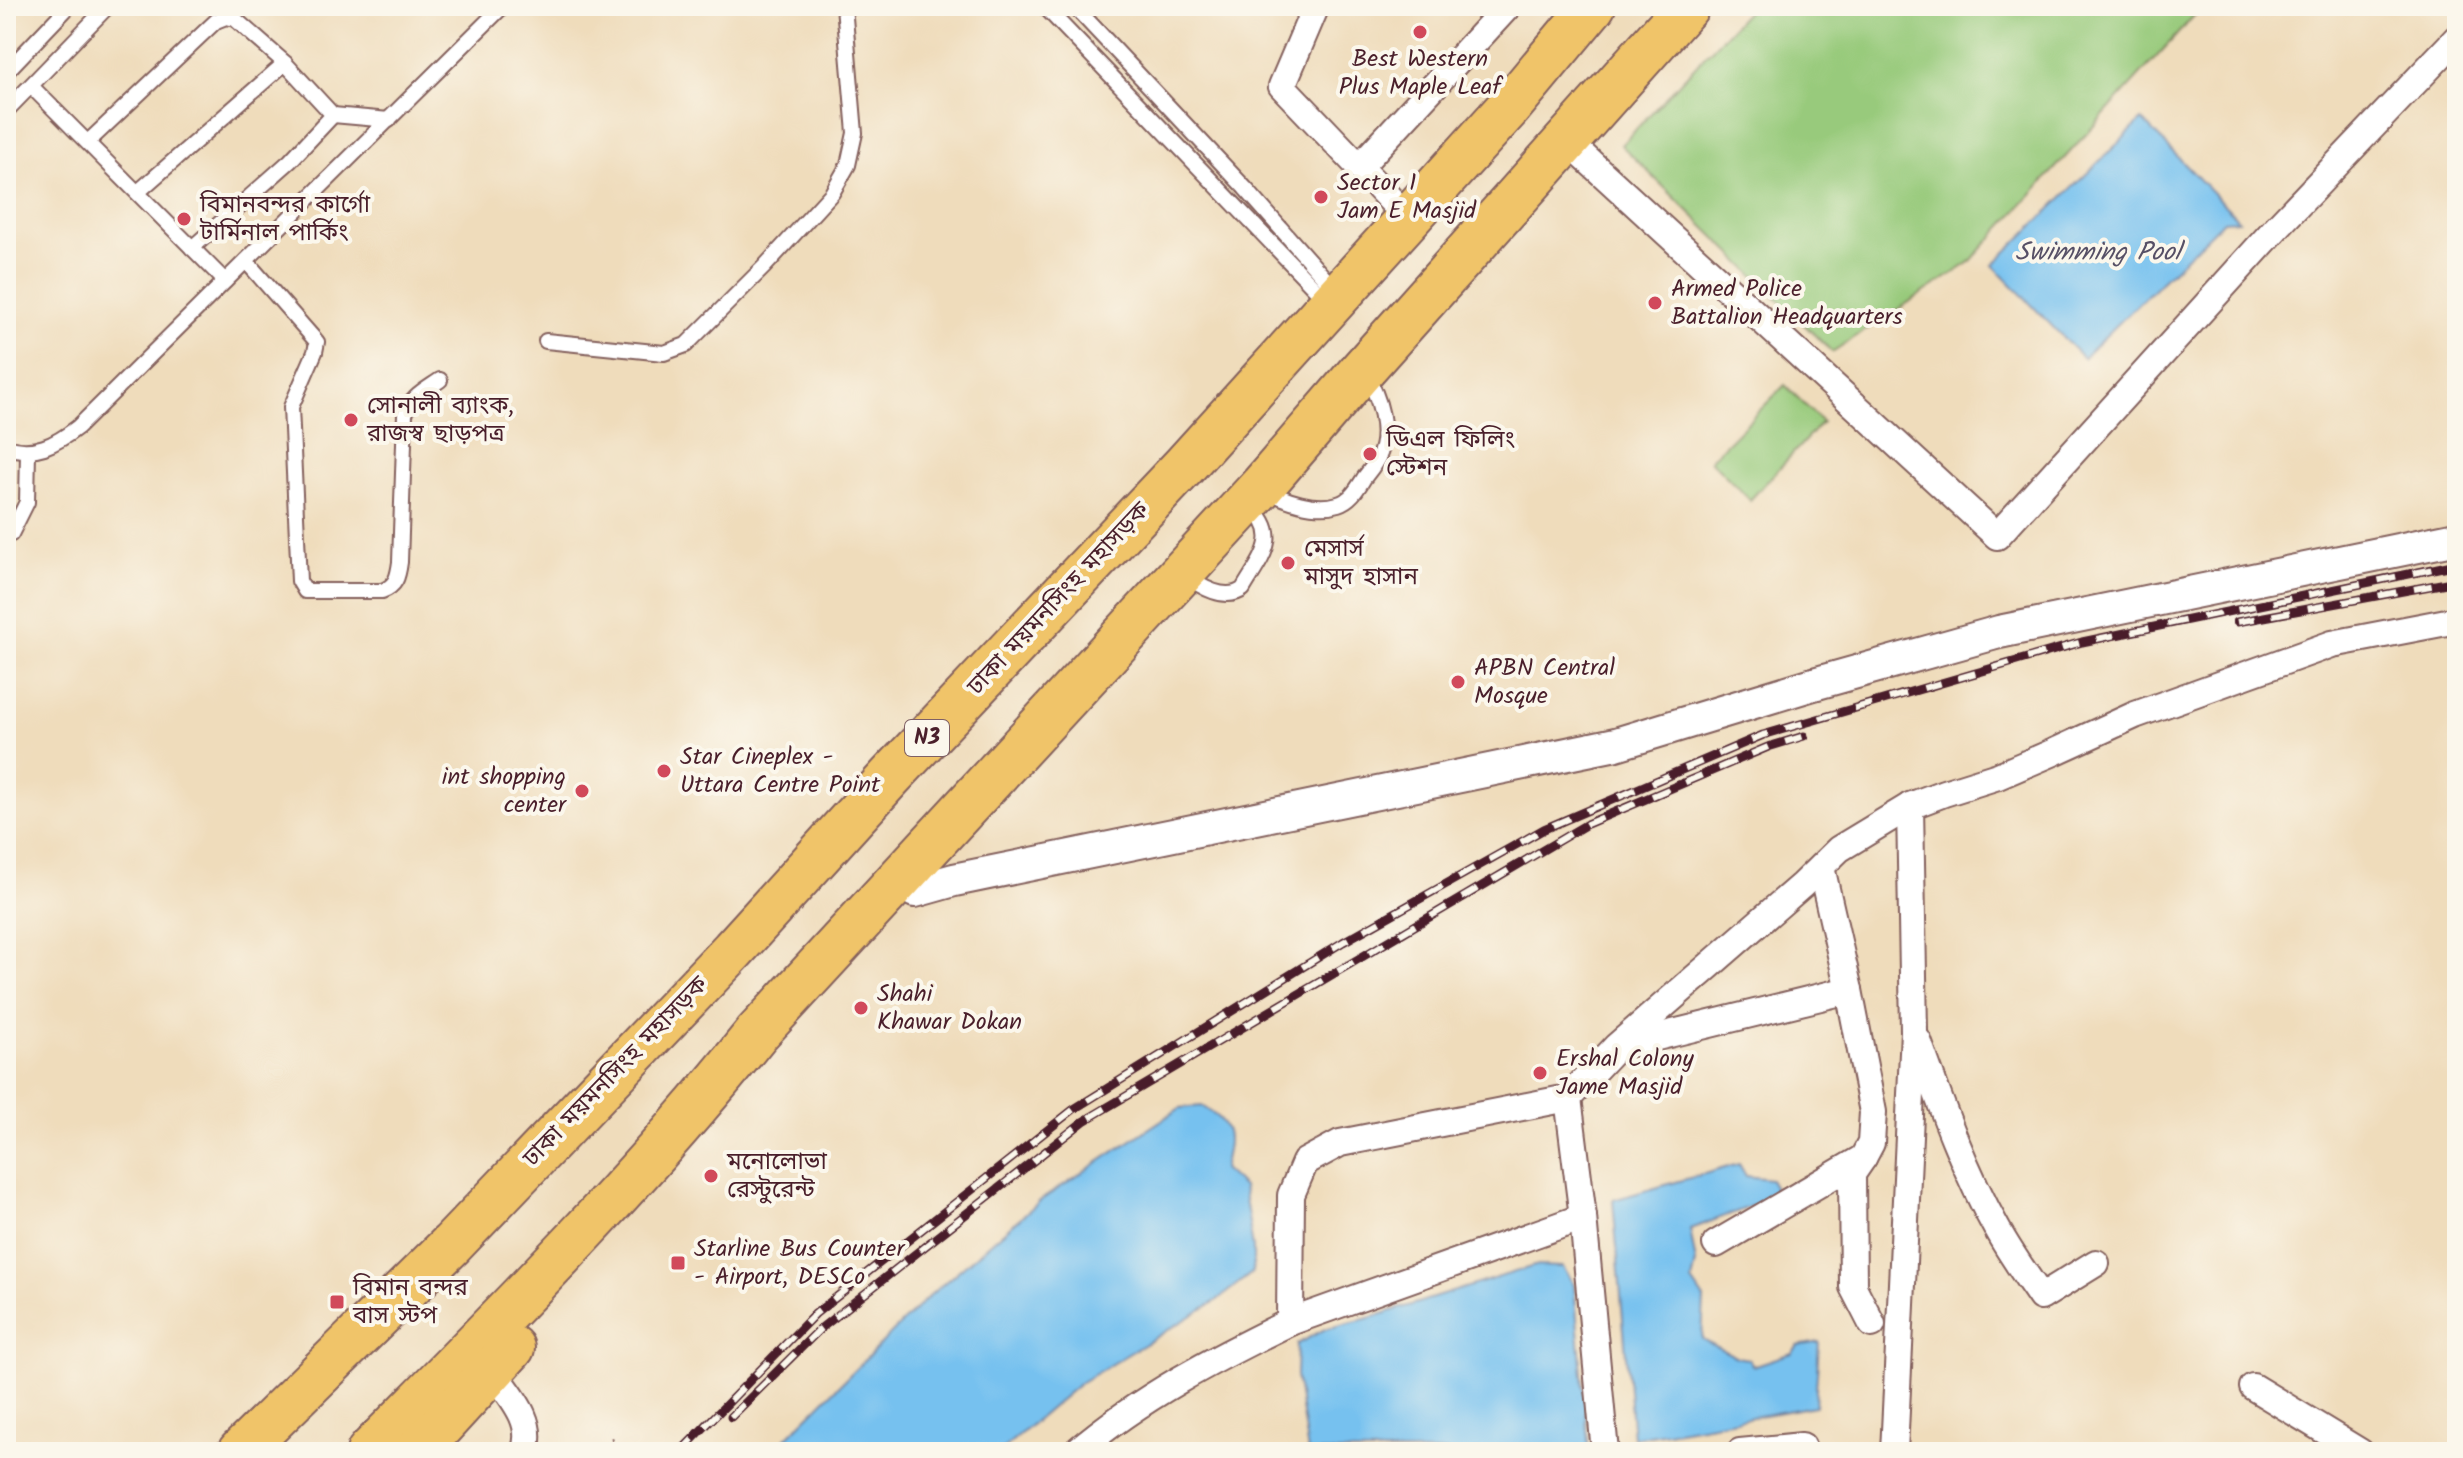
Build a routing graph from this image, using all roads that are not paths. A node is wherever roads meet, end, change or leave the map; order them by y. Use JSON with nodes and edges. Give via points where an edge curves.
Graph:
{"nodes":[{"id":1,"x":69,"y":6,"type":"edge"},
{"id":2,"x":108,"y":6,"type":"edge"},
{"id":3,"x":503,"y":6,"type":"edge"},
{"id":4,"x":844,"y":6,"type":"edge"},
{"id":5,"x":1048,"y":6,"type":"edge"},
{"id":6,"x":1074,"y":6,"type":"edge"},
{"id":7,"x":1316,"y":6,"type":"edge"},
{"id":8,"x":1593,"y":6,"type":"edge"},
{"id":9,"x":1687,"y":6,"type":"edge"},
{"id":10,"x":1492,"y":12,"type":"edge"},
{"id":11,"x":2457,"y":38,"type":"edge"},
{"id":12,"x":285,"y":63,"type":"junction"},
{"id":13,"x":6,"y":72,"type":"edge"},
{"id":14,"x":31,"y":86,"type":"junction"},
{"id":15,"x":6,"y":111,"type":"edge"},
{"id":16,"x":333,"y":115,"type":"junction"},
{"id":17,"x":389,"y":120,"type":"junction"},
{"id":18,"x":89,"y":141,"type":"junction"},
{"id":19,"x":1567,"y":141,"type":"junction"},
{"id":20,"x":1360,"y":166,"type":"junction"},
{"id":21,"x":138,"y":192,"type":"junction"},
{"id":22,"x":1408,"y":218,"type":"junction"},
{"id":23,"x":192,"y":248,"type":"junction"},
{"id":24,"x":246,"y":261,"type":"junction"},
{"id":25,"x":225,"y":281,"type":"junction"},
{"id":26,"x":1334,"y":299,"type":"junction"},
{"id":27,"x":546,"y":341,"type":"dead end"},
{"id":28,"x":1362,"y":370,"type":"junction"},
{"id":29,"x":440,"y":380,"type":"dead end"},
{"id":30,"x":6,"y":447,"type":"edge"},
{"id":31,"x":28,"y":452,"type":"junction"},
{"id":32,"x":1254,"y":494,"type":"junction"},
{"id":33,"x":6,"y":535,"type":"edge"},
{"id":34,"x":2457,"y":538,"type":"edge"},
{"id":35,"x":2457,"y":620,"type":"edge"},
{"id":36,"x":1910,"y":806,"type":"junction"},
{"id":37,"x":954,"y":820,"type":"junction"},
{"id":38,"x":1821,"y":867,"type":"junction"},
{"id":39,"x":915,"y":891,"type":"junction"},
{"id":40,"x":1849,"y":990,"type":"junction"},
{"id":41,"x":1914,"y":1031,"type":"junction"},
{"id":42,"x":1617,"y":1046,"type":"junction"},
{"id":43,"x":1568,"y":1098,"type":"junction"},
{"id":44,"x":1863,"y":1158,"type":"junction"},
{"id":45,"x":1583,"y":1217,"type":"junction"},
{"id":46,"x":1716,"y":1244,"type":"dead end"},
{"id":47,"x":2096,"y":1263,"type":"dead end"},
{"id":48,"x":1290,"y":1322,"type":"junction"},
{"id":49,"x":1872,"y":1324,"type":"dead end"},
{"id":50,"x":492,"y":1370,"type":"junction"},
{"id":51,"x":2253,"y":1387,"type":"dead end"},
{"id":52,"x":240,"y":1452,"type":"edge"},
{"id":53,"x":369,"y":1452,"type":"edge"},
{"id":54,"x":417,"y":1452,"type":"edge"},
{"id":55,"x":524,"y":1452,"type":"edge"},
{"id":56,"x":1076,"y":1452,"type":"edge"},
{"id":57,"x":1605,"y":1452,"type":"edge"},
{"id":58,"x":1740,"y":1452,"type":"edge"},
{"id":59,"x":1803,"y":1452,"type":"edge"},
{"id":60,"x":1894,"y":1452,"type":"edge"},
{"id":61,"x":2360,"y":1452,"type":"edge"}],
"edges":[{"from":1,"to":13,"type":"lane"},
{"from":2,"to":14,"type":"lane"},
{"from":3,"to":17,"type":"lane"},
{"from":4,"to":27,"type":"lane","via":[[855,133],[848,165],[832,193],[686,345],[664,353]]},
{"from":5,"to":26,"type":"lane"},
{"from":6,"to":26,"type":"lane","via":[[1245,188]]},
{"from":7,"to":20,"type":"street","via":[[1282,86]]},
{"from":8,"to":22,"type":"highway","name":"ঢাকা ময়মনসিংহ মহাসড়ক","number":"N3"},
{"from":9,"to":19,"type":"highway"},
{"from":10,"to":20,"type":"street"},
{"from":11,"to":19,"type":"street","via":[[1997,536]]},
{"from":12,"to":16,"type":"lane"},
{"from":12,"to":18,"type":"lane","via":[[226,17]]},
{"from":12,"to":21,"type":"lane"},
{"from":14,"to":15,"type":"lane"},
{"from":14,"to":18,"type":"lane"},
{"from":16,"to":17,"type":"lane"},
{"from":16,"to":23,"type":"lane"},
{"from":17,"to":24,"type":"lane"},
{"from":18,"to":21,"type":"lane"},
{"from":19,"to":28,"type":"highway"},
{"from":20,"to":22,"type":"street"},
{"from":21,"to":23,"type":"lane"},
{"from":22,"to":26,"type":"highway","name":"ঢাকা ময়মনসিংহ মহাসড়ক","number":"N3"},
{"from":23,"to":25,"type":"lane"},
{"from":24,"to":25,"type":"lane"},
{"from":24,"to":29,"type":"lane","via":[[317,342],[291,407],[299,581],[305,591],[382,591],[396,582],[405,414],[411,402]]},
{"from":25,"to":31,"type":"lane","via":[[78,427],[59,442]]},
{"from":26,"to":52,"type":"highway","name":"ঢাকা ময়মনসিংহ মহাসড়ক","number":"N3","via":[[723,961],[452,1244]]},
{"from":28,"to":32,"type":"highway"},
{"from":28,"to":32,"type":"lane","via":[[1374,387],[1383,444],[1351,498],[1315,506]]},
{"from":30,"to":31,"type":"lane"},
{"from":31,"to":33,"type":"lane","via":[[27,502]]},
{"from":32,"to":37,"type":"highway"},
{"from":34,"to":39,"type":"street","via":[[1999,632],[1616,744]]},
{"from":35,"to":36,"type":"street","via":[[2332,644],[2135,715],[1998,776]]},
{"from":36,"to":38,"type":"street","via":[[1839,849]]},
{"from":36,"to":41,"type":"street"},
{"from":37,"to":39,"type":"highway"},
{"from":37,"to":53,"type":"highway","via":[[756,1034],[565,1253]]},
{"from":38,"to":40,"type":"street"},
{"from":38,"to":42,"type":"street"},
{"from":39,"to":50,"type":"highway","via":[[758,1078]]},
{"from":40,"to":42,"type":"street"},
{"from":40,"to":44,"type":"street","via":[[1873,1112],[1871,1143]]},
{"from":41,"to":47,"type":"street","via":[[1979,1193],[2041,1297]]},
{"from":41,"to":60,"type":"street"},
{"from":42,"to":43,"type":"street"},
{"from":43,"to":45,"type":"street"},
{"from":43,"to":48,"type":"street","via":[[1340,1143],[1305,1162],[1291,1195]]},
{"from":44,"to":46,"type":"street"},
{"from":44,"to":49,"type":"street","via":[[1852,1174],[1853,1287]]},
{"from":45,"to":48,"type":"street"},
{"from":45,"to":57,"type":"street"},
{"from":48,"to":56,"type":"street","via":[[1147,1397]]},
{"from":50,"to":54,"type":"highway"},
{"from":50,"to":55,"type":"street","via":[[524,1416]]},
{"from":51,"to":61,"type":"street"},
{"from":58,"to":59,"type":"street","via":[[1802,1446]]}]}
